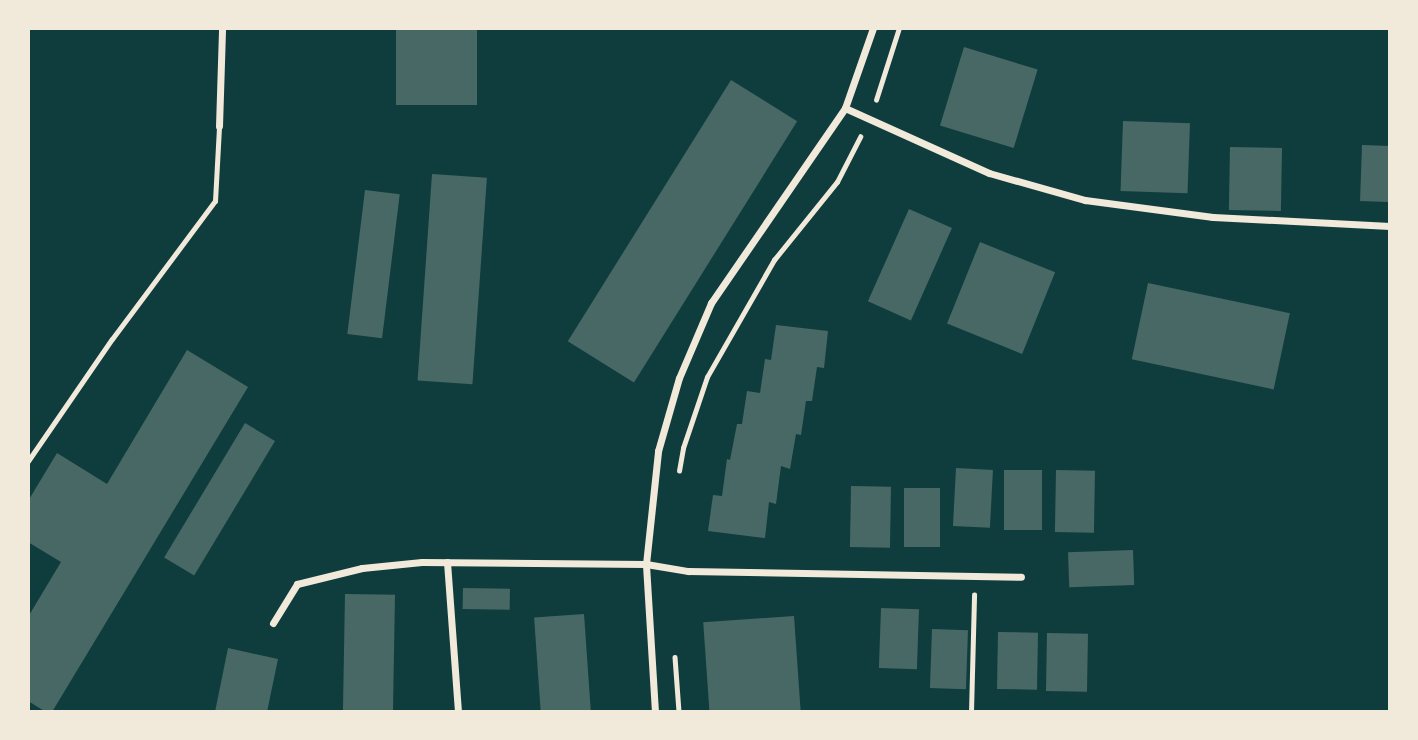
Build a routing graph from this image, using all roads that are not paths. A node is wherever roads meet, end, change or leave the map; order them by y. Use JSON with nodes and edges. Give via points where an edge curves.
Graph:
{"nodes":[{"id":1,"x":222,"y":28,"type":"edge"},
{"id":2,"x":873,"y":28,"type":"edge"},
{"id":3,"x":845,"y":108,"type":"junction"},
{"id":4,"x":219,"y":126,"type":"joint"},
{"id":5,"x":1390,"y":226,"type":"edge"},
{"id":6,"x":28,"y":461,"type":"edge"},
{"id":7,"x":447,"y":562,"type":"junction"},
{"id":8,"x":646,"y":564,"type":"junction"},
{"id":9,"x":1021,"y":577,"type":"dead end"},
{"id":10,"x":273,"y":623,"type":"dead end"},
{"id":11,"x":458,"y":712,"type":"edge"},
{"id":12,"x":655,"y":712,"type":"edge"}],
"edges":[{"from":1,"to":4,"type":"street"},
{"from":2,"to":3,"type":"street"},
{"from":3,"to":5,"type":"street","via":[[989,173],[1085,200],[1213,217]]},
{"from":3,"to":8,"type":"street","via":[[711,303],[679,378],[658,451]]},
{"from":4,"to":6,"type":"lane","via":[[215,201]]},
{"from":7,"to":8,"type":"street"},
{"from":7,"to":10,"type":"street","via":[[362,568],[304,581],[297,584]]},
{"from":7,"to":11,"type":"street"},
{"from":8,"to":9,"type":"street","via":[[688,570]]},
{"from":8,"to":12,"type":"street"}]}
